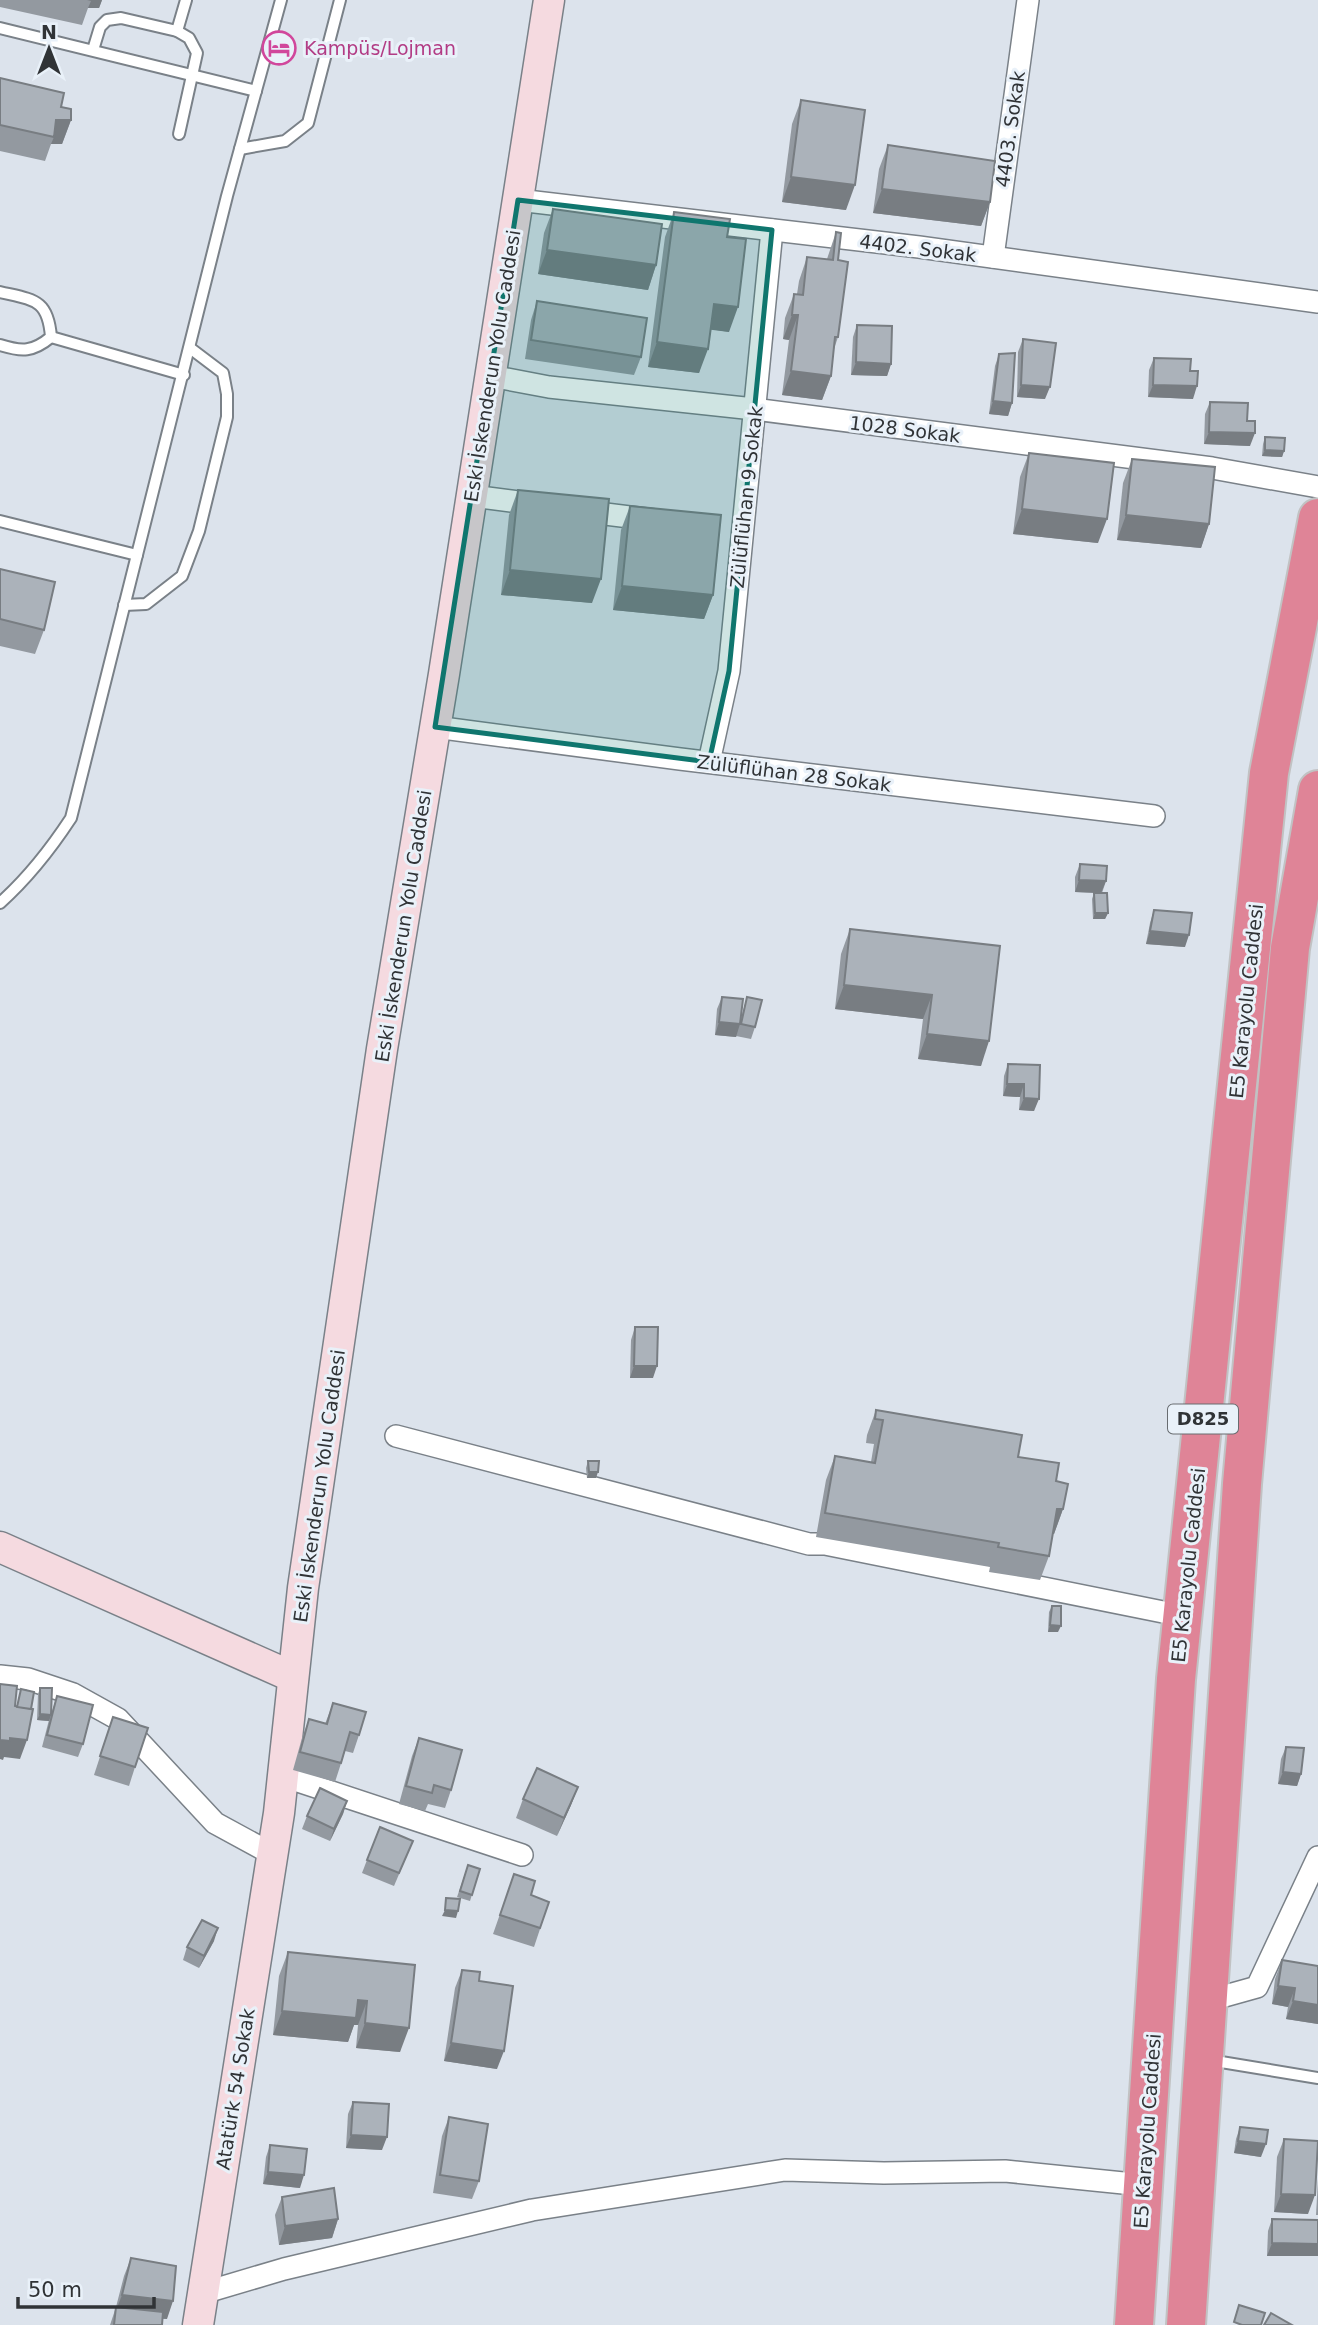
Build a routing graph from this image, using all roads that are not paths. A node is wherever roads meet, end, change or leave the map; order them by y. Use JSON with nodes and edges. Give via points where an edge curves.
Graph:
{"nodes":[{"id":1,"x":186,"y":0,"type":"edge"},
{"id":2,"x":281,"y":0,"type":"edge"},
{"id":3,"x":340,"y":0,"type":"edge"},
{"id":4,"x":549,"y":0,"type":"edge"},
{"id":5,"x":1028,"y":0,"type":"edge"},
{"id":6,"x":0,"y":28,"type":"edge"},
{"id":7,"x":177,"y":32,"type":"junction"},
{"id":8,"x":93,"y":50,"type":"junction"},
{"id":9,"x":192,"y":75,"type":"junction"},
{"id":10,"x":256,"y":91,"type":"junction"},
{"id":11,"x":179,"y":134,"type":"dead end"},
{"id":12,"x":240,"y":149,"type":"junction"},
{"id":13,"x":518,"y":200,"type":"junction"},
{"id":14,"x":772,"y":230,"type":"junction"},
{"id":15,"x":993,"y":257,"type":"junction"},
{"id":16,"x":0,"y":292,"type":"edge"},
{"id":17,"x":1318,"y":302,"type":"edge"},
{"id":18,"x":51,"y":337,"type":"junction"},
{"id":19,"x":0,"y":345,"type":"edge"},
{"id":20,"x":190,"y":348,"type":"junction"},
{"id":21,"x":184,"y":375,"type":"junction"},
{"id":22,"x":491,"y":376,"type":"junction"},
{"id":23,"x":754,"y":409,"type":"junction"},
{"id":24,"x":1318,"y":487,"type":"edge"},
{"id":25,"x":472,"y":496,"type":"junction"},
{"id":26,"x":1318,"y":518,"type":"edge"},
{"id":27,"x":0,"y":521,"type":"edge"},
{"id":28,"x":675,"y":523,"type":"edge"},
{"id":29,"x":137,"y":555,"type":"junction"},
{"id":30,"x":124,"y":605,"type":"junction"},
{"id":31,"x":435,"y":727,"type":"junction"},
{"id":32,"x":709,"y":762,"type":"junction"},
{"id":33,"x":1318,"y":790,"type":"edge"},
{"id":34,"x":1153,"y":816,"type":"dead end"},
{"id":35,"x":0,"y":903,"type":"edge"},
{"id":36,"x":396,"y":1436,"type":"dead end"},
{"id":37,"x":0,"y":1547,"type":"edge"},
{"id":38,"x":1186,"y":1616,"type":"junction"},
{"id":39,"x":0,"y":1676,"type":"edge"},
{"id":40,"x":293,"y":1677,"type":"junction"},
{"id":41,"x":283,"y":1776,"type":"junction"},
{"id":42,"x":272,"y":1854,"type":"junction"},
{"id":43,"x":522,"y":1855,"type":"dead end"},
{"id":44,"x":1318,"y":1857,"type":"edge"},
{"id":45,"x":1207,"y":2001,"type":"junction"},
{"id":46,"x":1203,"y":2059,"type":"junction"},
{"id":47,"x":1318,"y":2078,"type":"edge"},
{"id":48,"x":1143,"y":2185,"type":"junction"},
{"id":49,"x":202,"y":2293,"type":"junction"},
{"id":50,"x":198,"y":2325,"type":"edge"},
{"id":51,"x":1134,"y":2325,"type":"edge"},
{"id":52,"x":1186,"y":2325,"type":"edge"}],
"edges":[{"from":1,"to":7,"type":"lane"},
{"from":2,"to":10,"type":"lane"},
{"from":3,"to":12,"type":"lane","via":[[308,123],[285,141]]},
{"from":4,"to":13,"type":"street","name":"Eski İskenderun Yolu Caddesi"},
{"from":5,"to":15,"type":"street","name":"4403. Sokak"},
{"from":6,"to":8,"type":"lane"},
{"from":7,"to":8,"type":"lane","via":[[121,18],[107,20]]},
{"from":7,"to":9,"type":"lane","via":[[190,38],[197,53]]},
{"from":8,"to":9,"type":"lane"},
{"from":9,"to":10,"type":"lane"},
{"from":9,"to":11,"type":"lane"},
{"from":10,"to":12,"type":"lane"},
{"from":12,"to":20,"type":"lane"},
{"from":13,"to":14,"type":"street","name":"4402. Sokak"},
{"from":13,"to":22,"type":"street","name":"Eski İskenderun Yolu Caddesi"},
{"from":14,"to":15,"type":"street","name":"4402. Sokak"},
{"from":14,"to":23,"type":"street","name":"Zülüflühan 9 Sokak"},
{"from":15,"to":17,"type":"street","name":"4402. Sokak"},
{"from":16,"to":18,"type":"lane","via":[[40,304],[49,316]]},
{"from":18,"to":19,"type":"lane","via":[[38,348],[17,350]]},
{"from":18,"to":21,"type":"lane"},
{"from":20,"to":21,"type":"lane"},
{"from":20,"to":30,"type":"lane","via":[[223,373],[227,417],[217,466],[182,576],[146,604]]},
{"from":21,"to":29,"type":"lane"},
{"from":22,"to":23,"type":"street","name":"1028 Sokak","via":[[549,387]]},
{"from":22,"to":25,"type":"street","name":"Eski İskenderun Yolu Caddesi"},
{"from":23,"to":24,"type":"street","name":"1028 Sokak","via":[[1212,468]]},
{"from":23,"to":32,"type":"street","name":"Zülüflühan 9 Sokak","via":[[736,532],[729,671]]},
{"from":25,"to":28,"type":"street"},
{"from":25,"to":31,"type":"street","name":"Eski İskenderun Yolu Caddesi"},
{"from":26,"to":38,"type":"highway","name":"E5 Karayolu Caddesi","number":"D825","via":[[1269,774]]},
{"from":27,"to":29,"type":"lane"},
{"from":29,"to":30,"type":"lane"},
{"from":30,"to":35,"type":"lane","via":[[71,818],[24,882]]},
{"from":31,"to":32,"type":"street","name":"Zülüflühan 28 Sokak"},
{"from":31,"to":40,"type":"street","name":"Eski İskenderun Yolu Caddesi","via":[[382,1049]]},
{"from":32,"to":34,"type":"street","name":"Zülüflühan 28 Sokak"},
{"from":33,"to":45,"type":"highway","name":"E5 Karayolu Caddesi","number":"D825","via":[[1290,947],[1242,1484]]},
{"from":36,"to":38,"type":"street","via":[[809,1544]]},
{"from":37,"to":40,"type":"street"},
{"from":38,"to":48,"type":"highway","name":"E5 Karayolu Caddesi","number":"D825","via":[[1176,1679]]},
{"from":39,"to":42,"type":"street","via":[[28,1679],[73,1694],[118,1719],[215,1823]]},
{"from":40,"to":41,"type":"street","name":"Eski İskenderun Yolu Caddesi"},
{"from":41,"to":42,"type":"street","name":"Eski İskenderun Yolu Caddesi"},
{"from":41,"to":43,"type":"street"},
{"from":42,"to":49,"type":"street","name":"Atatürk 54 Sokak"},
{"from":44,"to":45,"type":"street","via":[[1257,1987]]},
{"from":45,"to":46,"type":"highway","name":"E5 Karayolu Caddesi","number":"D825"},
{"from":46,"to":47,"type":"lane"},
{"from":46,"to":52,"type":"highway","name":"E5 Karayolu Caddesi","number":"D825"},
{"from":48,"to":49,"type":"street","via":[[1005,2171],[785,2170],[532,2210]]},
{"from":48,"to":51,"type":"highway","name":"E5 Karayolu Caddesi","number":"D825"},
{"from":49,"to":50,"type":"street","name":"Atatürk 54 Sokak"}]}
